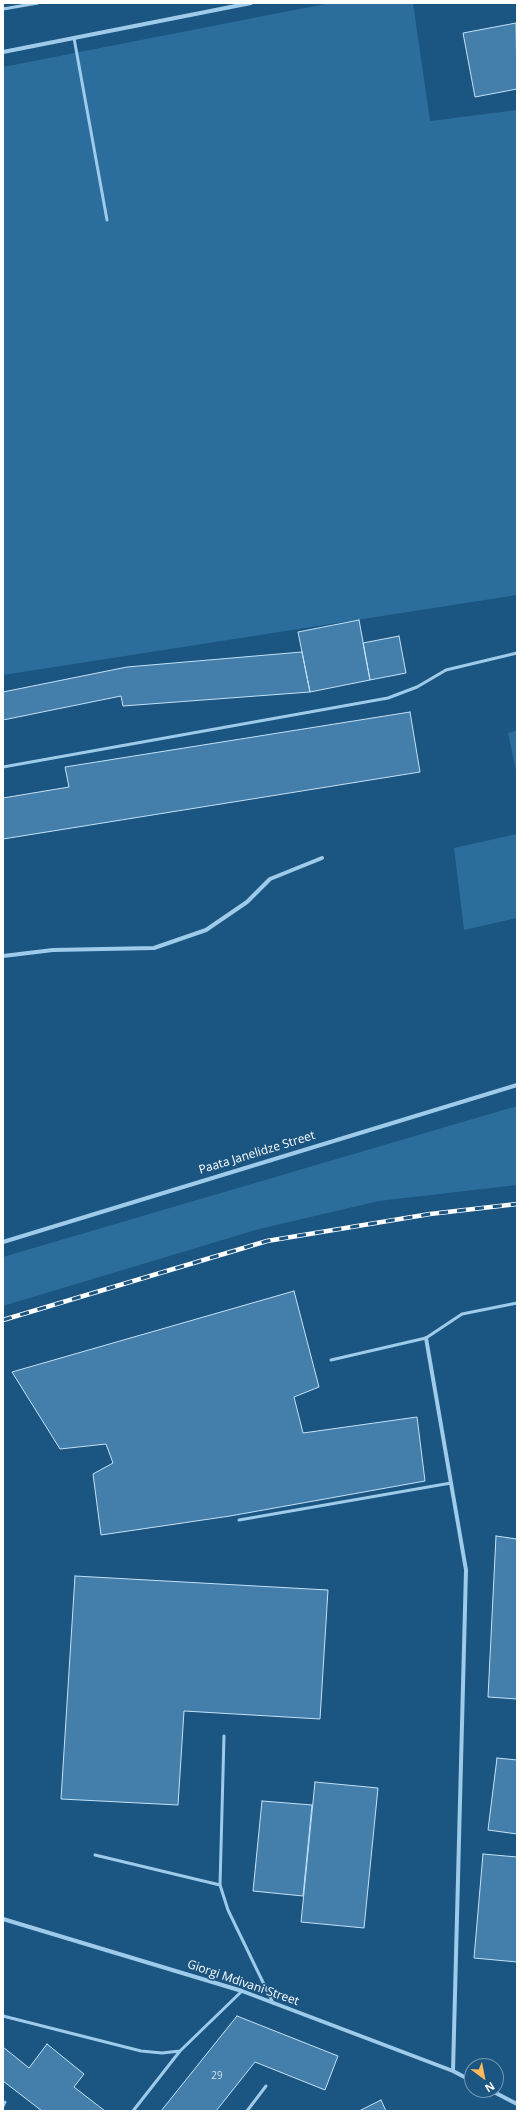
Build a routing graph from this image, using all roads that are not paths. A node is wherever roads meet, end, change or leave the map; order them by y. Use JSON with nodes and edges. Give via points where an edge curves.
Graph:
{"nodes":[{"id":1,"x":38,"y":3,"type":"edge"},
{"id":2,"x":251,"y":3,"type":"edge"},
{"id":3,"x":3,"y":9,"type":"edge"},
{"id":4,"x":74,"y":38,"type":"junction"},
{"id":5,"x":3,"y":52,"type":"edge"},
{"id":6,"x":107,"y":220,"type":"dead end"},
{"id":7,"x":517,"y":653,"type":"edge"},
{"id":8,"x":3,"y":767,"type":"edge"},
{"id":9,"x":322,"y":858,"type":"dead end"},
{"id":10,"x":3,"y":956,"type":"edge"},
{"id":11,"x":517,"y":1085,"type":"edge"},
{"id":12,"x":3,"y":1242,"type":"edge"},
{"id":13,"x":517,"y":1303,"type":"edge"},
{"id":14,"x":426,"y":1338,"type":"junction"},
{"id":15,"x":331,"y":1360,"type":"dead end"},
{"id":16,"x":451,"y":1484,"type":"junction"},
{"id":17,"x":239,"y":1520,"type":"dead end"},
{"id":18,"x":224,"y":1736,"type":"dead end"},
{"id":19,"x":95,"y":1855,"type":"dead end"},
{"id":20,"x":220,"y":1885,"type":"junction"},
{"id":21,"x":3,"y":1920,"type":"edge"},
{"id":22,"x":242,"y":1991,"type":"junction"},
{"id":23,"x":273,"y":2003,"type":"junction"},
{"id":24,"x":3,"y":2016,"type":"edge"},
{"id":25,"x":180,"y":2051,"type":"junction"},
{"id":26,"x":453,"y":2071,"type":"junction"},
{"id":27,"x":464,"y":2077,"type":"edge"},
{"id":28,"x":266,"y":2086,"type":"dead end"},
{"id":29,"x":504,"y":2097,"type":"edge"},
{"id":30,"x":517,"y":2104,"type":"edge"},
{"id":31,"x":133,"y":2111,"type":"edge"},
{"id":32,"x":247,"y":2111,"type":"edge"}],
"edges":[{"from":1,"to":3,"type":"lane"},
{"from":2,"to":4,"type":"street"},
{"from":4,"to":5,"type":"street"},
{"from":4,"to":6,"type":"lane"},
{"from":7,"to":8,"type":"lane","via":[[446,670],[417,687],[388,698]]},
{"from":9,"to":10,"type":"street","via":[[270,879],[247,902],[206,930],[154,948],[53,950]]},
{"from":11,"to":12,"type":"street","name":"Paata Janelidze Street"},
{"from":13,"to":14,"type":"lane","via":[[462,1314]]},
{"from":14,"to":15,"type":"lane"},
{"from":14,"to":16,"type":"street"},
{"from":16,"to":17,"type":"lane"},
{"from":16,"to":26,"type":"street","via":[[466,1570]]},
{"from":18,"to":20,"type":"lane"},
{"from":19,"to":20,"type":"lane"},
{"from":20,"to":23,"type":"lane","via":[[228,1910]]},
{"from":21,"to":22,"type":"street","name":"Giorgi Mdivani Street"},
{"from":22,"to":23,"type":"street","name":"Giorgi Mdivani Street"},
{"from":22,"to":25,"type":"lane"},
{"from":23,"to":26,"type":"street","name":"Giorgi Mdivani Street"},
{"from":24,"to":25,"type":"lane","via":[[141,2051]]},
{"from":25,"to":31,"type":"lane"},
{"from":26,"to":27,"type":"street","name":"Giorgi Mdivani Street"},
{"from":28,"to":32,"type":"lane"},
{"from":29,"to":30,"type":"street"}]}
